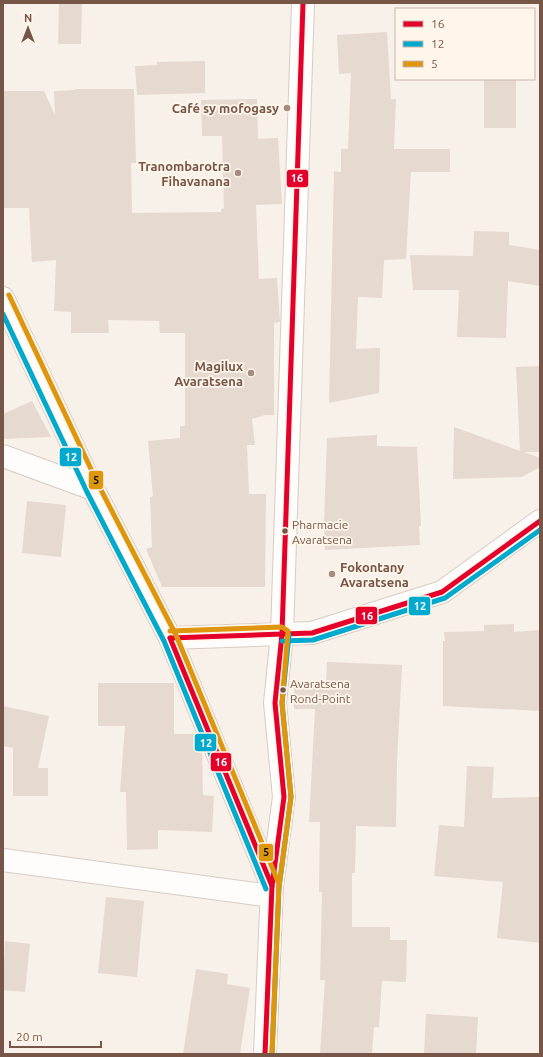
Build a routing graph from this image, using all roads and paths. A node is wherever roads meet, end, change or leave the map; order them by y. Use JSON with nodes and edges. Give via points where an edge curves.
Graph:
{"nodes":[{"id":1,"x":303,"y":3,"type":"edge"},
{"id":2,"x":3,"y":298,"type":"edge"},
{"id":3,"x":3,"y":456,"type":"edge"},
{"id":4,"x":93,"y":489,"type":"junction"},
{"id":5,"x":540,"y":521,"type":"edge"},
{"id":6,"x":282,"y":634,"type":"junction"},
{"id":7,"x":170,"y":638,"type":"junction"},
{"id":8,"x":3,"y":860,"type":"edge"},
{"id":9,"x":271,"y":891,"type":"junction"},
{"id":10,"x":265,"y":1054,"type":"edge"}],
"edges":[{"from":1,"to":6,"type":"street"},
{"from":2,"to":4,"type":"street"},
{"from":3,"to":4,"type":"street"},
{"from":4,"to":7,"type":"street"},
{"from":5,"to":6,"type":"street","via":[[442,592],[312,633]]},
{"from":6,"to":7,"type":"street"},
{"from":6,"to":9,"type":"street","via":[[275,703],[284,796]]},
{"from":7,"to":9,"type":"street"},
{"from":8,"to":9,"type":"street"},
{"from":9,"to":10,"type":"street"}]}
